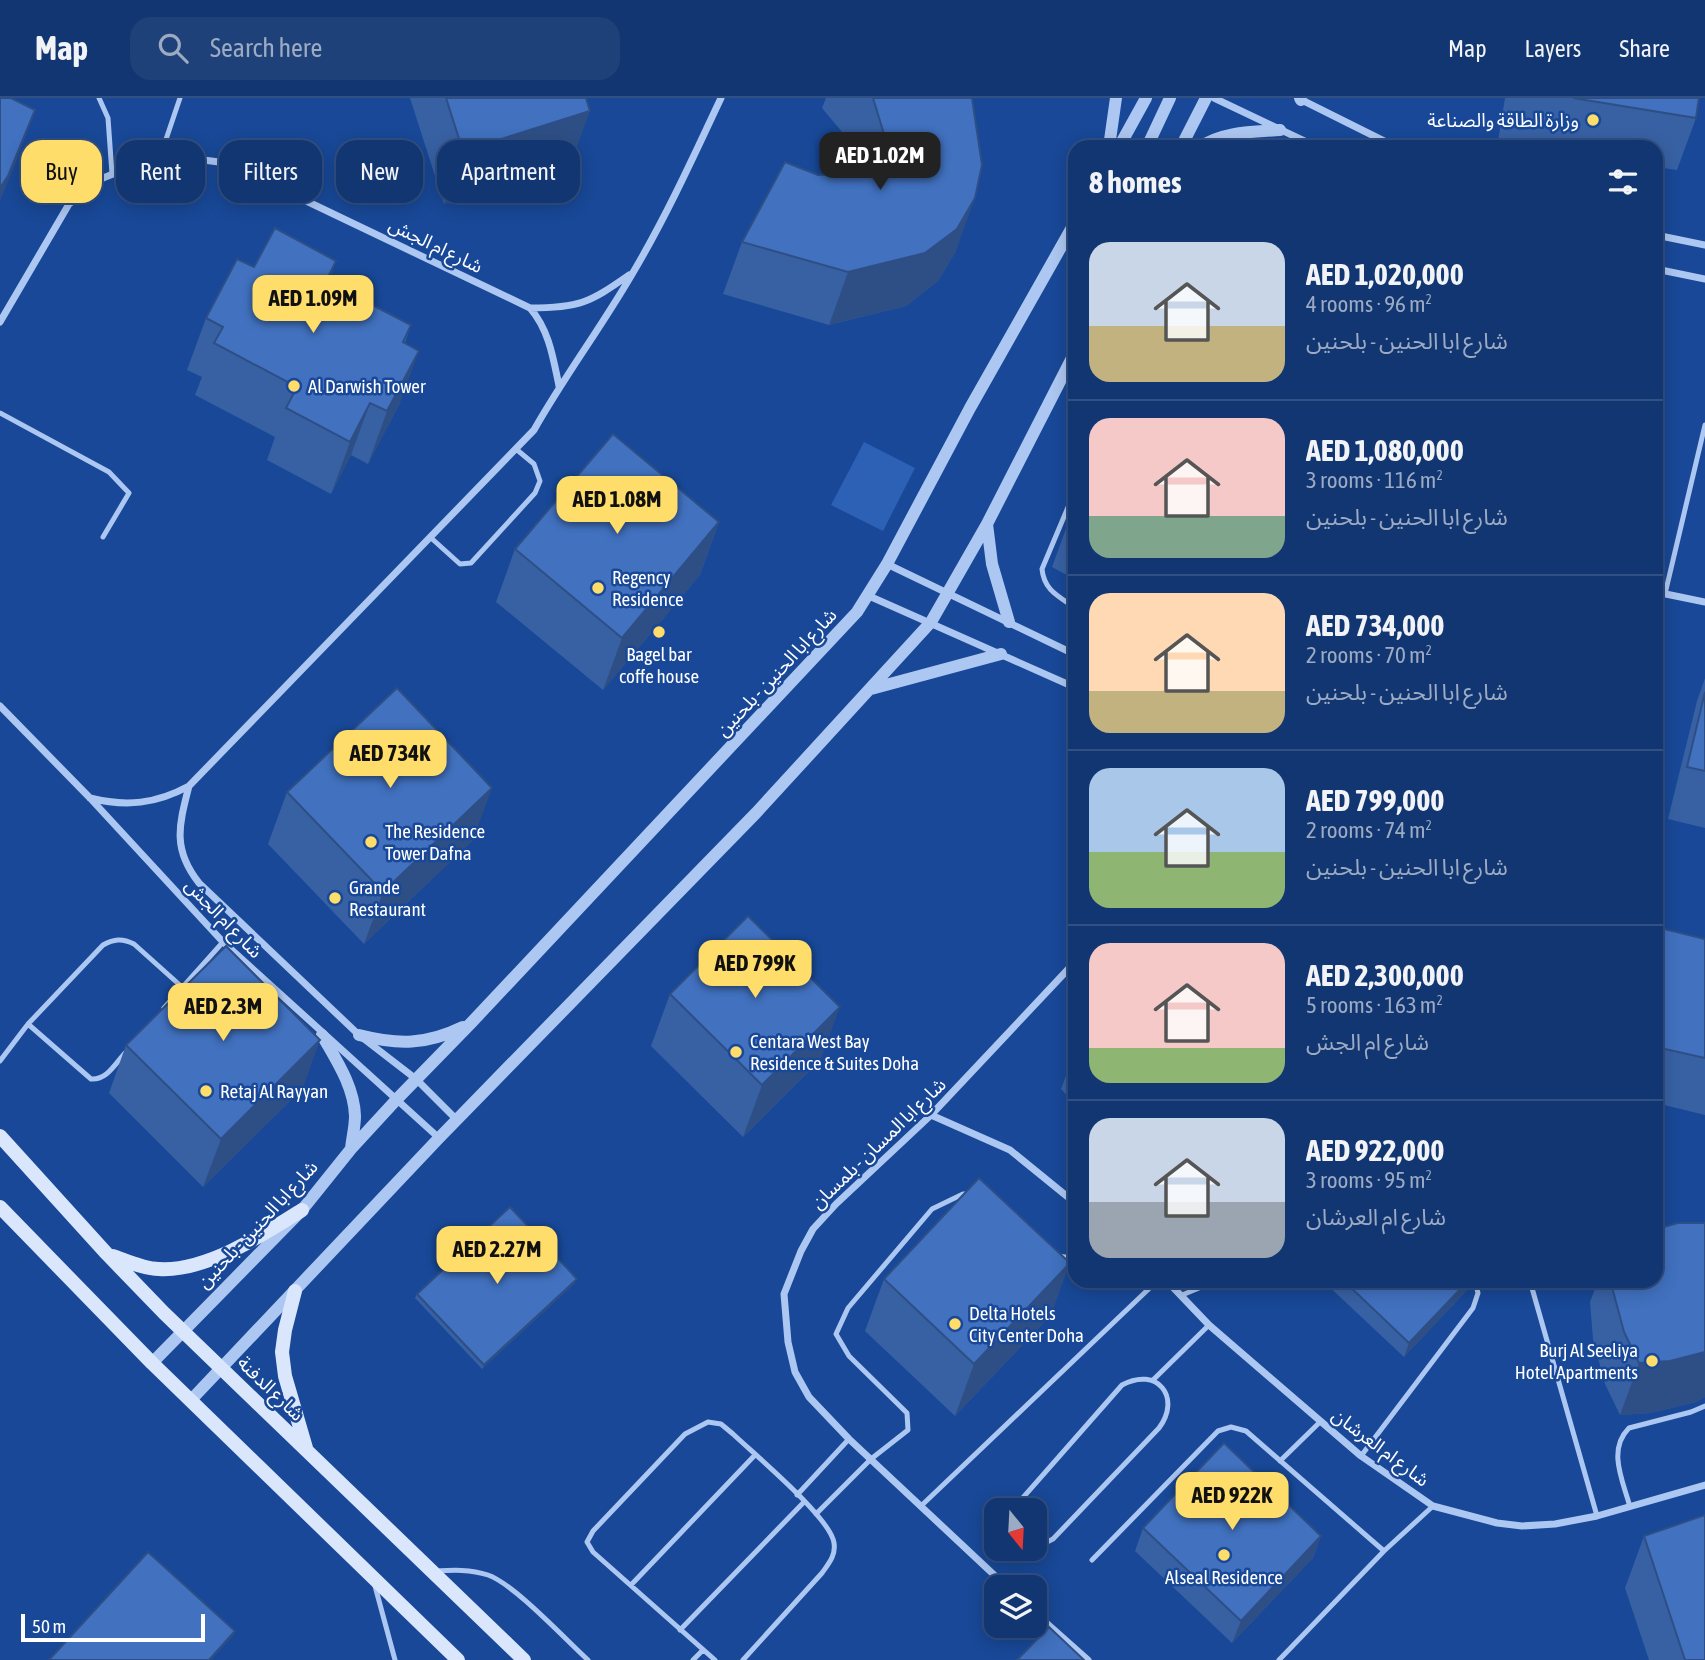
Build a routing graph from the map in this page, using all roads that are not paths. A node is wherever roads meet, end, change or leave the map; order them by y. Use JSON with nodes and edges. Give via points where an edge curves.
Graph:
{"nodes":[{"id":1,"x":99,"y":98,"type":"edge"},
{"id":2,"x":180,"y":98,"type":"edge"},
{"id":3,"x":721,"y":98,"type":"edge"},
{"id":4,"x":1116,"y":98,"type":"edge"},
{"id":5,"x":1146,"y":98,"type":"edge"},
{"id":6,"x":1170,"y":98,"type":"edge"},
{"id":7,"x":1206,"y":98,"type":"edge"},
{"id":8,"x":1214,"y":98,"type":"edge"},
{"id":9,"x":1299,"y":99,"type":"edge"},
{"id":10,"x":1280,"y":130,"type":"junction"},
{"id":11,"x":166,"y":140,"type":"edge"},
{"id":12,"x":1110,"y":140,"type":"edge"},
{"id":13,"x":1123,"y":140,"type":"edge"},
{"id":14,"x":1150,"y":140,"type":"edge"},
{"id":15,"x":1185,"y":140,"type":"edge"},
{"id":16,"x":1217,"y":140,"type":"edge"},
{"id":17,"x":1302,"y":140,"type":"edge"},
{"id":18,"x":1382,"y":140,"type":"edge"},
{"id":19,"x":205,"y":160,"type":"edge"},
{"id":20,"x":116,"y":172,"type":"edge"},
{"id":21,"x":112,"y":174,"type":"junction"},
{"id":22,"x":1068,"y":235,"type":"edge"},
{"id":23,"x":1663,"y":237,"type":"edge"},
{"id":24,"x":1705,"y":245,"type":"edge"},
{"id":25,"x":1663,"y":270,"type":"edge"},
{"id":26,"x":633,"y":272,"type":"junction"},
{"id":27,"x":1705,"y":279,"type":"edge"},
{"id":28,"x":530,"y":308,"type":"junction"},
{"id":29,"x":0,"y":322,"type":"edge"},
{"id":30,"x":1068,"y":366,"type":"edge"},
{"id":31,"x":559,"y":386,"type":"junction"},
{"id":32,"x":0,"y":413,"type":"edge"},
{"id":33,"x":1705,"y":425,"type":"edge"},
{"id":34,"x":516,"y":449,"type":"junction"},
{"id":35,"x":1068,"y":507,"type":"edge"},
{"id":36,"x":987,"y":524,"type":"junction"},
{"id":37,"x":103,"y":537,"type":"dead end"},
{"id":38,"x":430,"y":537,"type":"junction"},
{"id":39,"x":887,"y":564,"type":"junction"},
{"id":40,"x":948,"y":594,"type":"junction"},
{"id":41,"x":1665,"y":594,"type":"joint"},
{"id":42,"x":869,"y":596,"type":"junction"},
{"id":43,"x":1705,"y":602,"type":"edge"},
{"id":44,"x":1068,"y":603,"type":"edge"},
{"id":45,"x":931,"y":622,"type":"junction"},
{"id":46,"x":1009,"y":622,"type":"junction"},
{"id":47,"x":1068,"y":651,"type":"edge"},
{"id":48,"x":1001,"y":654,"type":"junction"},
{"id":49,"x":1068,"y":684,"type":"edge"},
{"id":50,"x":871,"y":689,"type":"junction"},
{"id":51,"x":0,"y":706,"type":"edge"},
{"id":52,"x":189,"y":786,"type":"junction"},
{"id":53,"x":90,"y":798,"type":"junction"},
{"id":54,"x":223,"y":942,"type":"junction"},
{"id":55,"x":1068,"y":968,"type":"edge"},
{"id":56,"x":183,"y":987,"type":"junction"},
{"id":57,"x":157,"y":1016,"type":"edge"},
{"id":58,"x":472,"y":1022,"type":"junction"},
{"id":59,"x":28,"y":1024,"type":"junction"},
{"id":60,"x":322,"y":1035,"type":"junction"},
{"id":61,"x":359,"y":1035,"type":"junction"},
{"id":62,"x":131,"y":1046,"type":"edge"},
{"id":63,"x":0,"y":1060,"type":"edge"},
{"id":64,"x":416,"y":1079,"type":"junction"},
{"id":65,"x":397,"y":1099,"type":"junction"},
{"id":66,"x":931,"y":1115,"type":"junction"},
{"id":67,"x":457,"y":1120,"type":"junction"},
{"id":68,"x":0,"y":1136,"type":"edge"},
{"id":69,"x":439,"y":1138,"type":"junction"},
{"id":70,"x":351,"y":1149,"type":"junction"},
{"id":71,"x":973,"y":1193,"type":"edge"},
{"id":72,"x":1068,"y":1197,"type":"edge"},
{"id":73,"x":0,"y":1207,"type":"edge"},
{"id":74,"x":302,"y":1210,"type":"junction"},
{"id":75,"x":107,"y":1254,"type":"junction"},
{"id":76,"x":1054,"y":1255,"type":"edge"},
{"id":77,"x":1068,"y":1257,"type":"edge"},
{"id":78,"x":1150,"y":1288,"type":"edge"},
{"id":79,"x":1174,"y":1288,"type":"edge"},
{"id":80,"x":1199,"y":1288,"type":"edge"},
{"id":81,"x":1477,"y":1288,"type":"edge"},
{"id":82,"x":1532,"y":1288,"type":"edge"},
{"id":83,"x":295,"y":1291,"type":"junction"},
{"id":84,"x":1182,"y":1295,"type":"junction"},
{"id":85,"x":1209,"y":1325,"type":"junction"},
{"id":86,"x":183,"y":1330,"type":"junction"},
{"id":87,"x":152,"y":1363,"type":"junction"},
{"id":88,"x":221,"y":1367,"type":"junction"},
{"id":89,"x":1153,"y":1380,"type":"junction"},
{"id":90,"x":191,"y":1400,"type":"junction"},
{"id":91,"x":1705,"y":1406,"type":"edge"},
{"id":92,"x":1321,"y":1421,"type":"junction"},
{"id":93,"x":849,"y":1439,"type":"junction"},
{"id":94,"x":306,"y":1449,"type":"junction"},
{"id":95,"x":755,"y":1455,"type":"junction"},
{"id":96,"x":1361,"y":1455,"type":"junction"},
{"id":97,"x":871,"y":1459,"type":"junction"},
{"id":98,"x":1280,"y":1461,"type":"junction"},
{"id":99,"x":1705,"y":1485,"type":"edge"},
{"id":100,"x":797,"y":1495,"type":"junction"},
{"id":101,"x":1023,"y":1498,"type":"edge"},
{"id":102,"x":804,"y":1502,"type":"junction"},
{"id":103,"x":921,"y":1506,"type":"junction"},
{"id":104,"x":1433,"y":1506,"type":"junction"},
{"id":105,"x":1630,"y":1507,"type":"junction"},
{"id":106,"x":816,"y":1514,"type":"junction"},
{"id":107,"x":1597,"y":1516,"type":"junction"},
{"id":108,"x":1047,"y":1542,"type":"edge"},
{"id":109,"x":1384,"y":1551,"type":"junction"},
{"id":110,"x":1092,"y":1560,"type":"dead end"},
{"id":111,"x":430,"y":1571,"type":"junction"},
{"id":112,"x":994,"y":1575,"type":"edge"},
{"id":113,"x":373,"y":1576,"type":"junction"},
{"id":114,"x":631,"y":1585,"type":"junction"},
{"id":115,"x":1047,"y":1624,"type":"edge"},
{"id":116,"x":680,"y":1630,"type":"junction"},
{"id":117,"x":702,"y":1650,"type":"junction"},
{"id":118,"x":395,"y":1660,"type":"edge"},
{"id":119,"x":458,"y":1660,"type":"edge"},
{"id":120,"x":524,"y":1660,"type":"edge"},
{"id":121,"x":588,"y":1660,"type":"edge"},
{"id":122,"x":693,"y":1660,"type":"edge"},
{"id":123,"x":715,"y":1660,"type":"edge"},
{"id":124,"x":743,"y":1660,"type":"edge"},
{"id":125,"x":1088,"y":1660,"type":"edge"},
{"id":126,"x":1279,"y":1660,"type":"edge"}],
"edges":[{"from":1,"to":21,"type":"lane","via":[[108,118]]},
{"from":2,"to":11,"type":"lane"},
{"from":3,"to":26,"type":"street"},
{"from":4,"to":12,"type":"street"},
{"from":5,"to":13,"type":"street"},
{"from":6,"to":14,"type":"street"},
{"from":7,"to":15,"type":"street"},
{"from":8,"to":10,"type":"street"},
{"from":9,"to":18,"type":"street"},
{"from":10,"to":16,"type":"street"},
{"from":10,"to":17,"type":"street"},
{"from":19,"to":28,"type":"street","name":"شارع ام الجش","via":[[254,176]]},
{"from":20,"to":21,"type":"street","name":"شارع ام الجش"},
{"from":21,"to":29,"type":"street","name":"شارع ام الجش","via":[[69,204]]},
{"from":22,"to":39,"type":"street","name":"شارع ابا الحنين - بلحنين"},
{"from":23,"to":24,"type":"street"},
{"from":25,"to":27,"type":"street"},
{"from":26,"to":28,"type":"street","name":"شارع ام الجش","via":[[582,304]]},
{"from":26,"to":31,"type":"street"},
{"from":28,"to":31,"type":"street","via":[[548,337]]},
{"from":30,"to":36,"type":"street"},
{"from":31,"to":34,"type":"street","via":[[534,430]]},
{"from":32,"to":37,"type":"lane","via":[[109,472],[129,493]]},
{"from":33,"to":41,"type":"lane"},
{"from":34,"to":38,"type":"street"},
{"from":34,"to":38,"type":"lane","via":[[534,464],[541,481],[471,563],[460,564]]},
{"from":35,"to":44,"type":"lane","via":[[1042,569],[1050,591]]},
{"from":36,"to":40,"type":"street"},
{"from":36,"to":46,"type":"street"},
{"from":38,"to":52,"type":"street"},
{"from":39,"to":40,"type":"street"},
{"from":39,"to":42,"type":"street","name":"شارع ابا الحنين - بلحنين"},
{"from":40,"to":45,"type":"street"},
{"from":40,"to":46,"type":"street"},
{"from":41,"to":43,"type":"street"},
{"from":42,"to":45,"type":"street"},
{"from":42,"to":58,"type":"street","name":"شارع ابا الحنين - بلحنين"},
{"from":45,"to":48,"type":"street"},
{"from":45,"to":50,"type":"street"},
{"from":46,"to":47,"type":"street"},
{"from":48,"to":49,"type":"street"},
{"from":48,"to":50,"type":"street"},
{"from":50,"to":67,"type":"street"},
{"from":51,"to":53,"type":"street","name":"شارع ام الجش"},
{"from":52,"to":53,"type":"street","via":[[141,803]]},
{"from":52,"to":61,"type":"street","via":[[179,822],[189,870]]},
{"from":53,"to":54,"type":"street","name":"شارع ام الجش"},
{"from":54,"to":56,"type":"lane"},
{"from":54,"to":60,"type":"street","name":"شارع ام الجش"},
{"from":55,"to":66,"type":"street","name":"شارع ابا المسان - بلمسان"},
{"from":56,"to":57,"type":"lane"},
{"from":56,"to":59,"type":"lane","via":[[134,944],[111,940]]},
{"from":58,"to":61,"type":"street","via":[[417,1042]]},
{"from":58,"to":64,"type":"street","name":"شارع ابا الحنين - بلحنين"},
{"from":59,"to":62,"type":"lane","via":[[90,1079],[105,1076]]},
{"from":59,"to":63,"type":"lane"},
{"from":60,"to":65,"type":"street","name":"شارع ام الجش"},
{"from":60,"to":70,"type":"street","via":[[351,1093],[355,1116]]},
{"from":61,"to":64,"type":"street"},
{"from":64,"to":65,"type":"street","name":"شارع ابا الحنين - بلحنين"},
{"from":64,"to":67,"type":"street"},
{"from":65,"to":69,"type":"street","name":"شارع ام الجش"},
{"from":65,"to":70,"type":"street","name":"شارع ابا الحنين - بلحنين"},
{"from":66,"to":72,"type":"street","via":[[1010,1150]]},
{"from":66,"to":93,"type":"street","name":"شارع ابا المسان - بلمسان","via":[[813,1229],[784,1294],[795,1372],[809,1397]]},
{"from":67,"to":69,"type":"street"},
{"from":68,"to":75,"type":"main road","name":"شارع الدفنة"},
{"from":69,"to":83,"type":"street"},
{"from":70,"to":74,"type":"street","name":"شارع ابا الحنين - بلحنين"},
{"from":71,"to":97,"type":"lane","via":[[932,1209],[848,1308],[836,1334],[849,1356],[907,1413],[908,1430]]},
{"from":73,"to":87,"type":"main road"},
{"from":74,"to":75,"type":"main road","via":[[247,1242],[181,1267],[158,1269]]},
{"from":74,"to":86,"type":"street","name":"شارع ابا الحنين - بلحنين"},
{"from":75,"to":86,"type":"main road","name":"شارع الدفنة"},
{"from":76,"to":77,"type":"lane"},
{"from":78,"to":103,"type":"lane"},
{"from":79,"to":84,"type":"street","name":"شارع ام العرشان"},
{"from":80,"to":84,"type":"lane"},
{"from":81,"to":96,"type":"lane","via":[[1473,1308]]},
{"from":82,"to":107,"type":"lane"},
{"from":83,"to":88,"type":"street"},
{"from":83,"to":94,"type":"main road","via":[[282,1352]]},
{"from":84,"to":85,"type":"street","name":"شارع ام العرشان"},
{"from":85,"to":89,"type":"lane"},
{"from":85,"to":92,"type":"street","name":"شارع ام العرشان"},
{"from":86,"to":87,"type":"street","name":"شارع ابا الحنين - بلحنين"},
{"from":86,"to":88,"type":"main road","name":"شارع الدفنة"},
{"from":87,"to":90,"type":"main road"},
{"from":88,"to":90,"type":"street"},
{"from":88,"to":94,"type":"main road","name":"شارع الدفنة"},
{"from":89,"to":101,"type":"lane","via":[[1134,1379],[1122,1385]]},
{"from":89,"to":108,"type":"lane","via":[[1166,1393],[1170,1405],[1167,1418]]},
{"from":90,"to":113,"type":"main road"},
{"from":91,"to":105,"type":"lane","via":[[1629,1428],[1623,1435],[1617,1463]]},
{"from":92,"to":96,"type":"street","name":"شارع ام العرشان"},
{"from":92,"to":98,"type":"lane"},
{"from":93,"to":97,"type":"street","name":"شارع ابا المسان - بلمسان"},
{"from":93,"to":100,"type":"lane"},
{"from":94,"to":111,"type":"main road","name":"شارع الدفنة"},
{"from":95,"to":100,"type":"lane"},
{"from":95,"to":114,"type":"lane"},
{"from":95,"to":114,"type":"lane","via":[[721,1424],[708,1422],[685,1434],[587,1542]]},
{"from":96,"to":104,"type":"street","name":"شارع ام العرشان"},
{"from":97,"to":103,"type":"street","name":"شارع ابا المسان - بلمسان"},
{"from":97,"to":106,"type":"lane"},
{"from":98,"to":109,"type":"lane"},
{"from":98,"to":110,"type":"lane","via":[[1246,1431],[1231,1427],[1218,1431]]},
{"from":99,"to":105,"type":"street","name":"شارع ام العرشان"},
{"from":100,"to":102,"type":"lane"},
{"from":102,"to":106,"type":"lane"},
{"from":102,"to":116,"type":"lane"},
{"from":103,"to":112,"type":"street","name":"شارع ابا المسان - بلمسان"},
{"from":104,"to":107,"type":"street","name":"شارع ام العرشان","via":[[1522,1526]]},
{"from":104,"to":109,"type":"lane"},
{"from":105,"to":107,"type":"street","name":"شارع ام العرشان"},
{"from":106,"to":124,"type":"lane","via":[[832,1534],[833,1558]]},
{"from":109,"to":126,"type":"lane"},
{"from":111,"to":120,"type":"main road","name":"شارع الدفنة"},
{"from":111,"to":121,"type":"lane","via":[[463,1570],[490,1576],[510,1588]]},
{"from":113,"to":118,"type":"lane"},
{"from":113,"to":119,"type":"main road"},
{"from":114,"to":116,"type":"lane"},
{"from":115,"to":125,"type":"street"},
{"from":116,"to":117,"type":"lane"},
{"from":117,"to":122,"type":"lane"},
{"from":117,"to":123,"type":"lane"}]}
